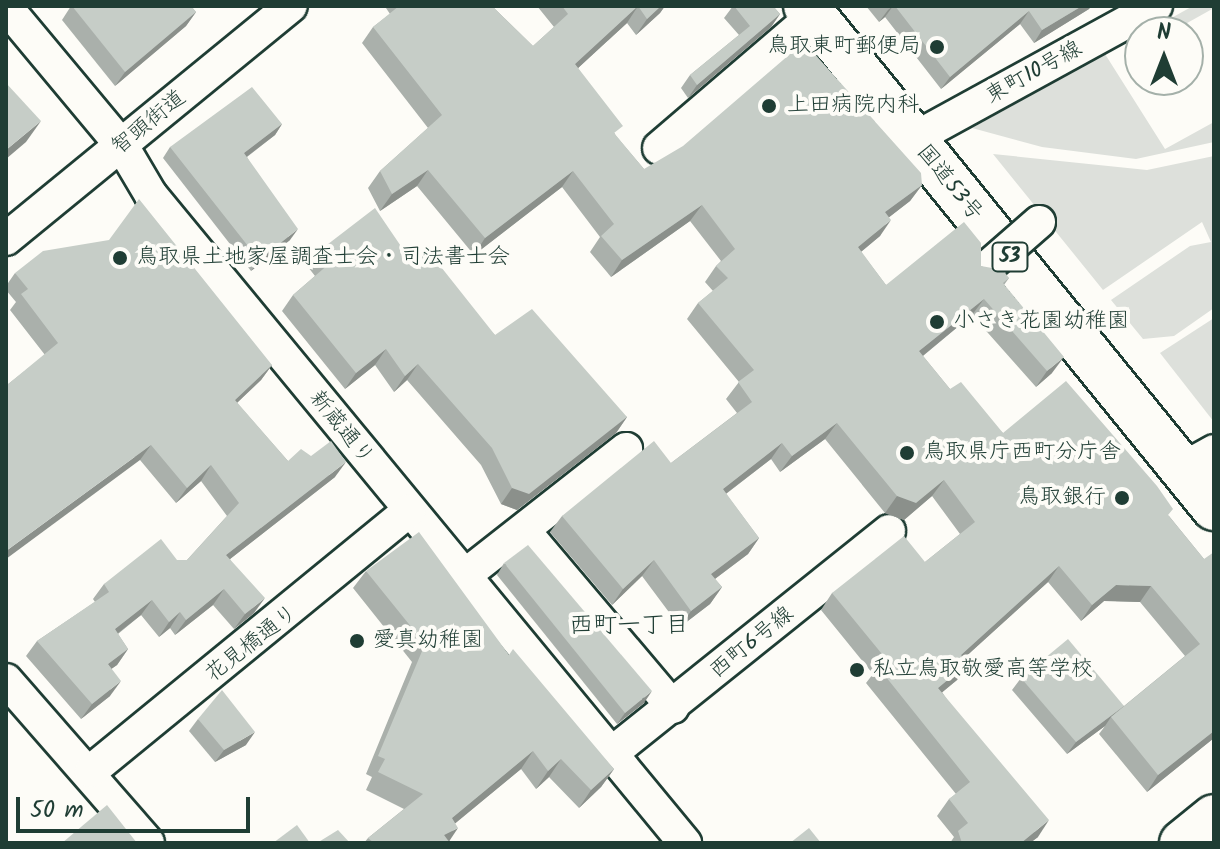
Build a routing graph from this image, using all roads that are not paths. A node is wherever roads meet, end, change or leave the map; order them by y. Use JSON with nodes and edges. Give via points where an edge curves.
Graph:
{"nodes":[{"id":1,"x":291,"y":6,"type":"edge"},
{"id":2,"x":1156,"y":6,"type":"edge"},
{"id":3,"x":6,"y":7,"type":"edge"},
{"id":4,"x":810,"y":11,"type":"edge"},
{"id":5,"x":913,"y":139,"type":"junction"},
{"id":6,"x":122,"y":146,"type":"junction"},
{"id":7,"x":659,"y":148,"type":"dead end"},
{"id":8,"x":1039,"y":222,"type":"dead end"},
{"id":9,"x":6,"y":239,"type":"edge"},
{"id":10,"x":984,"y":270,"type":"edge"},
{"id":11,"x":626,"y":449,"type":"dead end"},
{"id":12,"x":1198,"y":460,"type":"edge"},
{"id":13,"x":1214,"y":508,"type":"edge"},
{"id":14,"x":409,"y":511,"type":"junction"},
{"id":15,"x":889,"y":531,"type":"dead end"},
{"id":16,"x":525,"y":532,"type":"junction"},
{"id":17,"x":464,"y":576,"type":"junction"},
{"id":18,"x":6,"y":680,"type":"edge"},
{"id":19,"x":673,"y":707,"type":"junction"},
{"id":20,"x":612,"y":753,"type":"junction"},
{"id":21,"x":91,"y":771,"type":"junction"},
{"id":22,"x":1214,"y":817,"type":"edge"},
{"id":23,"x":148,"y":843,"type":"edge"},
{"id":24,"x":685,"y":843,"type":"edge"},
{"id":25,"x":1182,"y":843,"type":"edge"}],
"edges":[{"from":1,"to":6,"type":"street","name":"智頭街道"},
{"from":2,"to":5,"type":"street","name":"東町10号線"},
{"from":3,"to":6,"type":"street","name":"新蔵通り"},
{"from":4,"to":5,"type":"highway","name":"国道53号","number":"53"},
{"from":4,"to":7,"type":"street"},
{"from":5,"to":12,"type":"highway","name":"国道53号","number":"53"},
{"from":6,"to":9,"type":"street","name":"智頭街道"},
{"from":6,"to":14,"type":"street","name":"新蔵通り","via":[[151,195]]},
{"from":8,"to":10,"type":"street","bridge":true},
{"from":11,"to":16,"type":"street"},
{"from":12,"to":13,"type":"highway","name":"国道53号","number":"53"},
{"from":14,"to":17,"type":"street","name":"新蔵通り"},
{"from":14,"to":21,"type":"street","name":"花見橋通り"},
{"from":15,"to":19,"type":"street","name":"西町6号線"},
{"from":16,"to":17,"type":"street"},
{"from":16,"to":19,"type":"street"},
{"from":17,"to":20,"type":"street","name":"新蔵通り"},
{"from":18,"to":21,"type":"street"},
{"from":19,"to":20,"type":"street","name":"西町6号線"},
{"from":20,"to":24,"type":"street","name":"新蔵通り"},
{"from":21,"to":23,"type":"street"},
{"from":22,"to":25,"type":"highway"}]}
